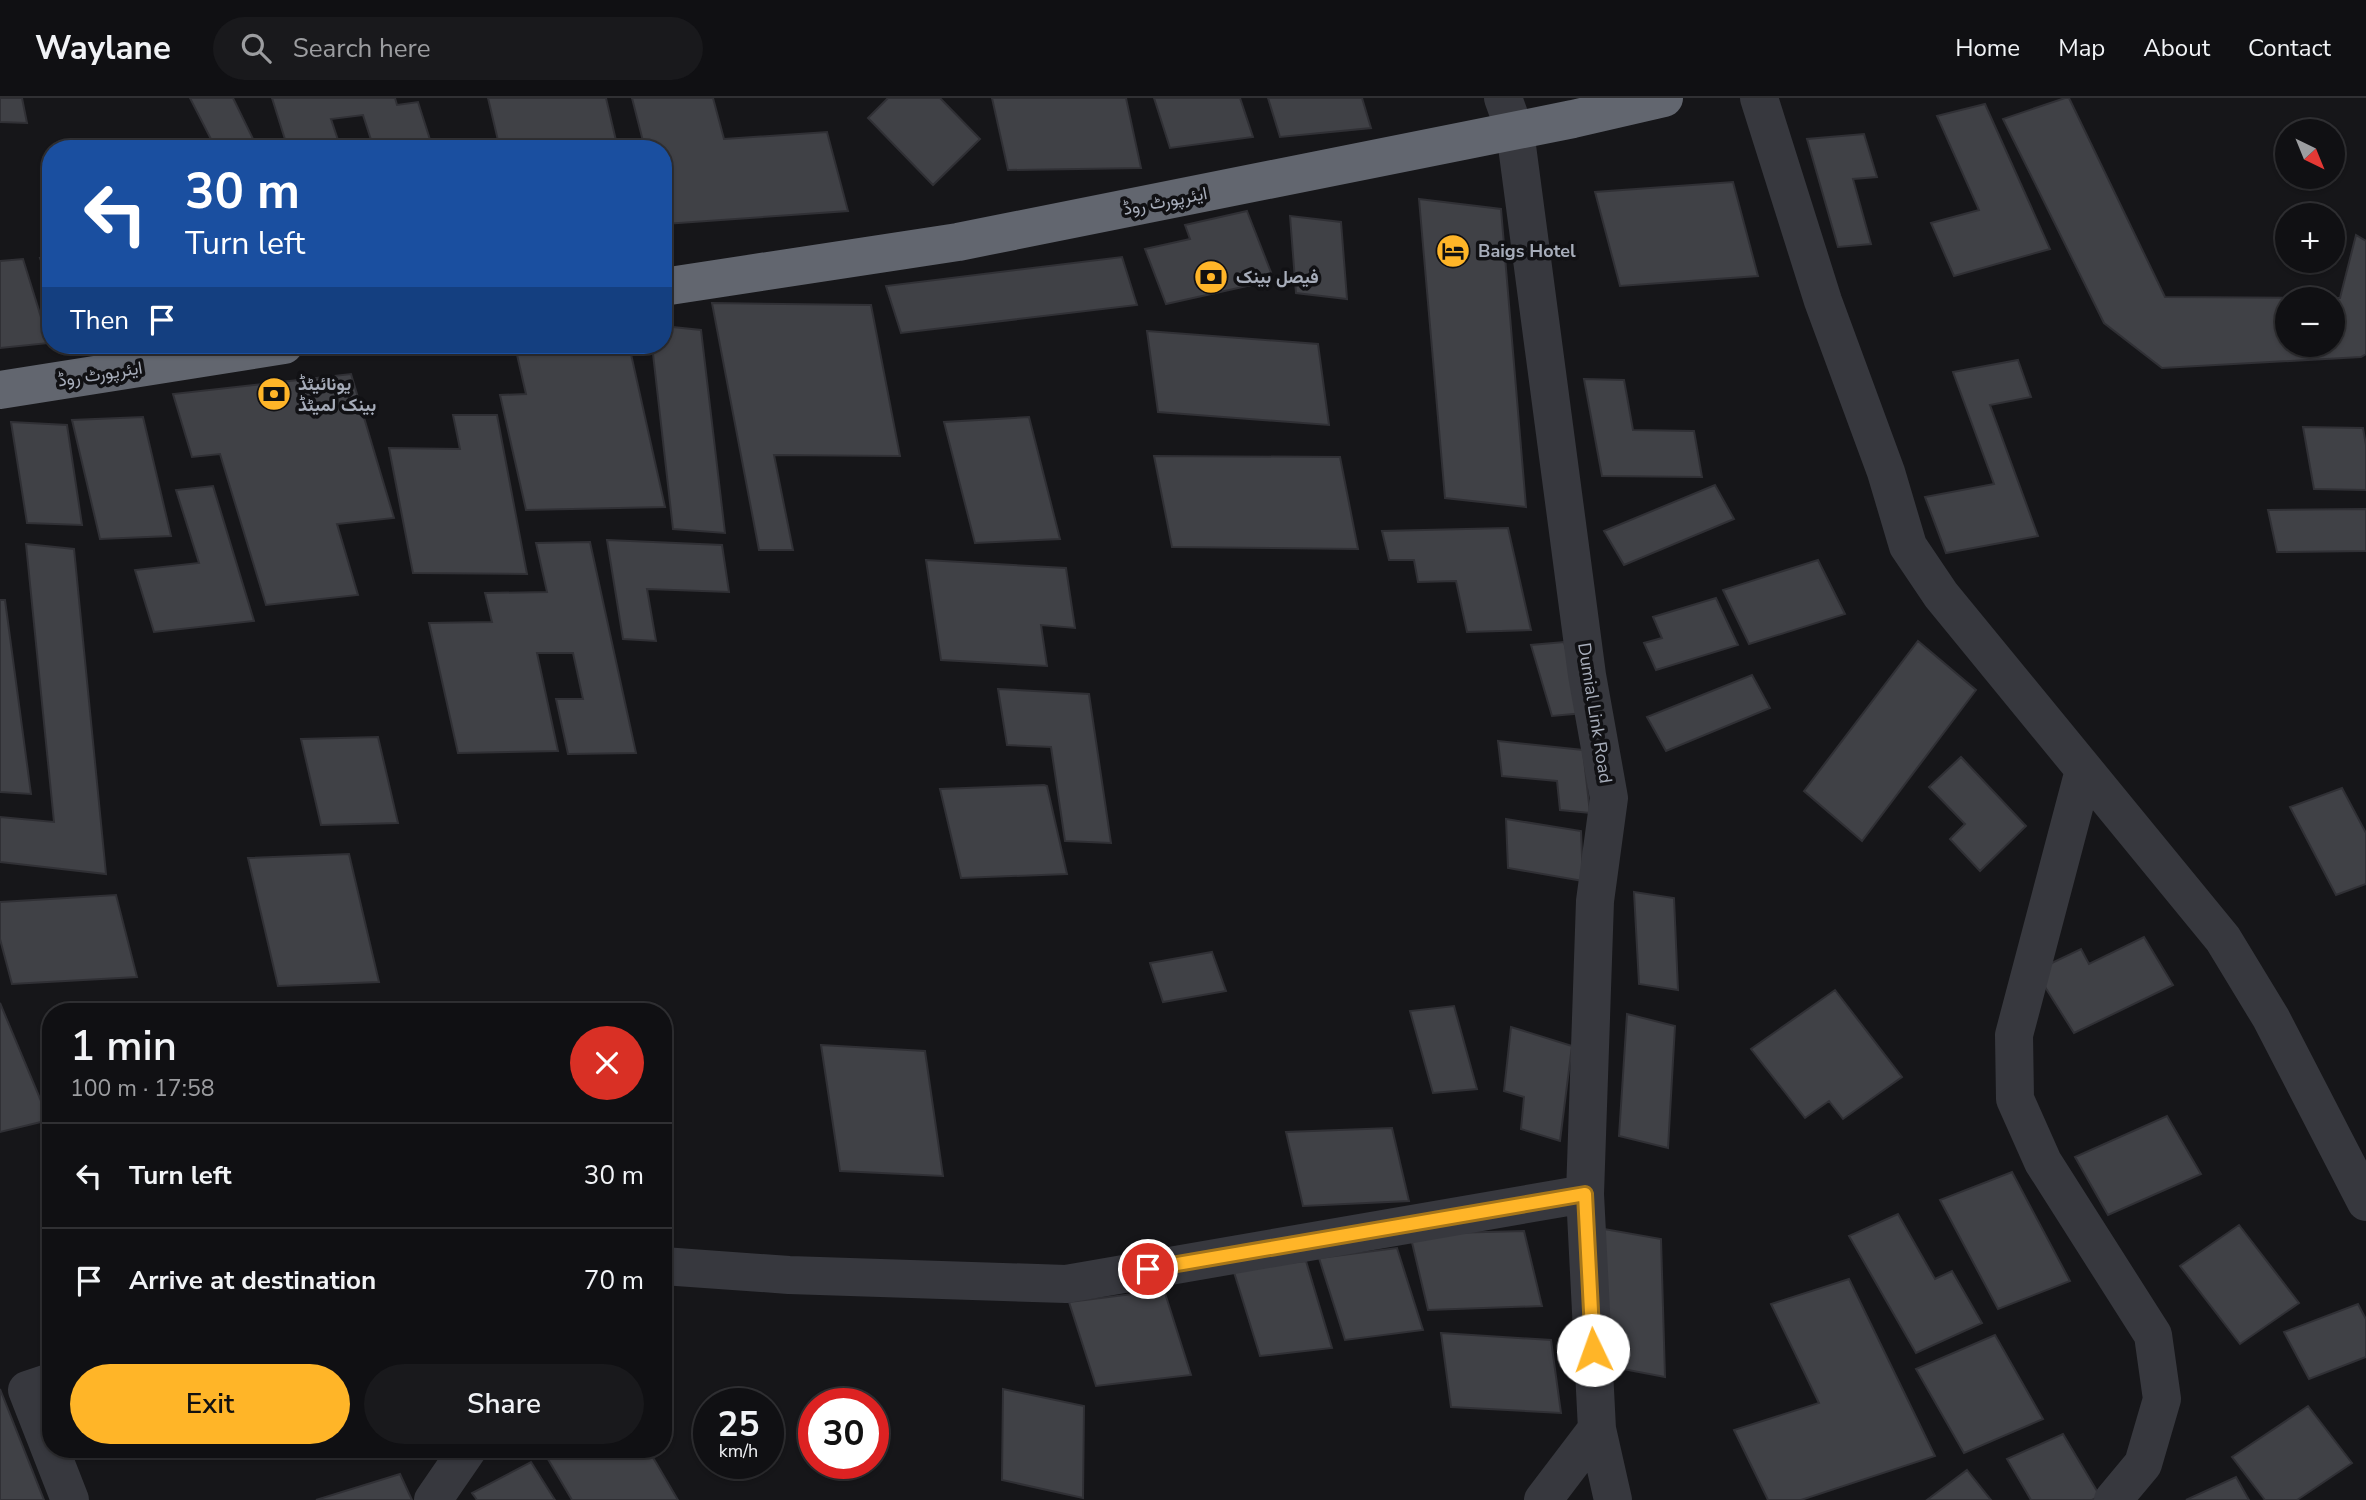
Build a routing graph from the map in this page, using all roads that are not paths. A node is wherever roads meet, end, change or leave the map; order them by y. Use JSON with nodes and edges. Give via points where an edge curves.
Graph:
{"nodes":[{"id":1,"x":1664,"y":98,"type":"edge"},
{"id":2,"x":1759,"y":98,"type":"edge"},
{"id":3,"x":1509,"y":114,"type":"edge"},
{"id":4,"x":672,"y":286,"type":"edge"},
{"id":5,"x":227,"y":354,"type":"edge"},
{"id":6,"x":0,"y":390,"type":"edge"},
{"id":7,"x":2084,"y":770,"type":"junction"},
{"id":8,"x":1585,"y":1194,"type":"junction"},
{"id":9,"x":2366,"y":1202,"type":"edge"},
{"id":10,"x":672,"y":1267,"type":"edge"},
{"id":11,"x":42,"y":1385,"type":"edge"},
{"id":12,"x":42,"y":1428,"type":"edge"},
{"id":13,"x":1597,"y":1429,"type":"junction"},
{"id":14,"x":54,"y":1458,"type":"edge"},
{"id":15,"x":462,"y":1458,"type":"edge"},
{"id":16,"x":70,"y":1500,"type":"edge"},
{"id":17,"x":433,"y":1500,"type":"edge"},
{"id":18,"x":1543,"y":1500,"type":"edge"},
{"id":19,"x":1613,"y":1500,"type":"edge"},
{"id":20,"x":2113,"y":1500,"type":"edge"}],
"edges":[{"from":1,"to":3,"type":"highway","name":"ایئرپورٹ روڈ"},
{"from":2,"to":7,"type":"street","via":[[1909,546],[1941,595]]},
{"from":3,"to":4,"type":"highway","name":"ایئرپورٹ روڈ","via":[[958,242]]},
{"from":3,"to":8,"type":"street","name":"Dumial Link Road","via":[[1608,799],[1595,901]]},
{"from":5,"to":6,"type":"highway","name":"ایئرپورٹ روڈ"},
{"from":7,"to":9,"type":"street","via":[[2222,939],[2271,1018]]},
{"from":7,"to":20,"type":"street","via":[[2014,1035],[2015,1099],[2043,1162],[2152,1335],[2162,1399],[2143,1464]]},
{"from":8,"to":10,"type":"street","via":[[1066,1284]]},
{"from":8,"to":13,"type":"street","name":"Dumial Link Road"},
{"from":11,"to":12,"type":"street","via":[[27,1390]]},
{"from":13,"to":18,"type":"street"},
{"from":13,"to":19,"type":"street","name":"Dumial Link Road"},
{"from":14,"to":16,"type":"street"},
{"from":15,"to":17,"type":"street"}]}
